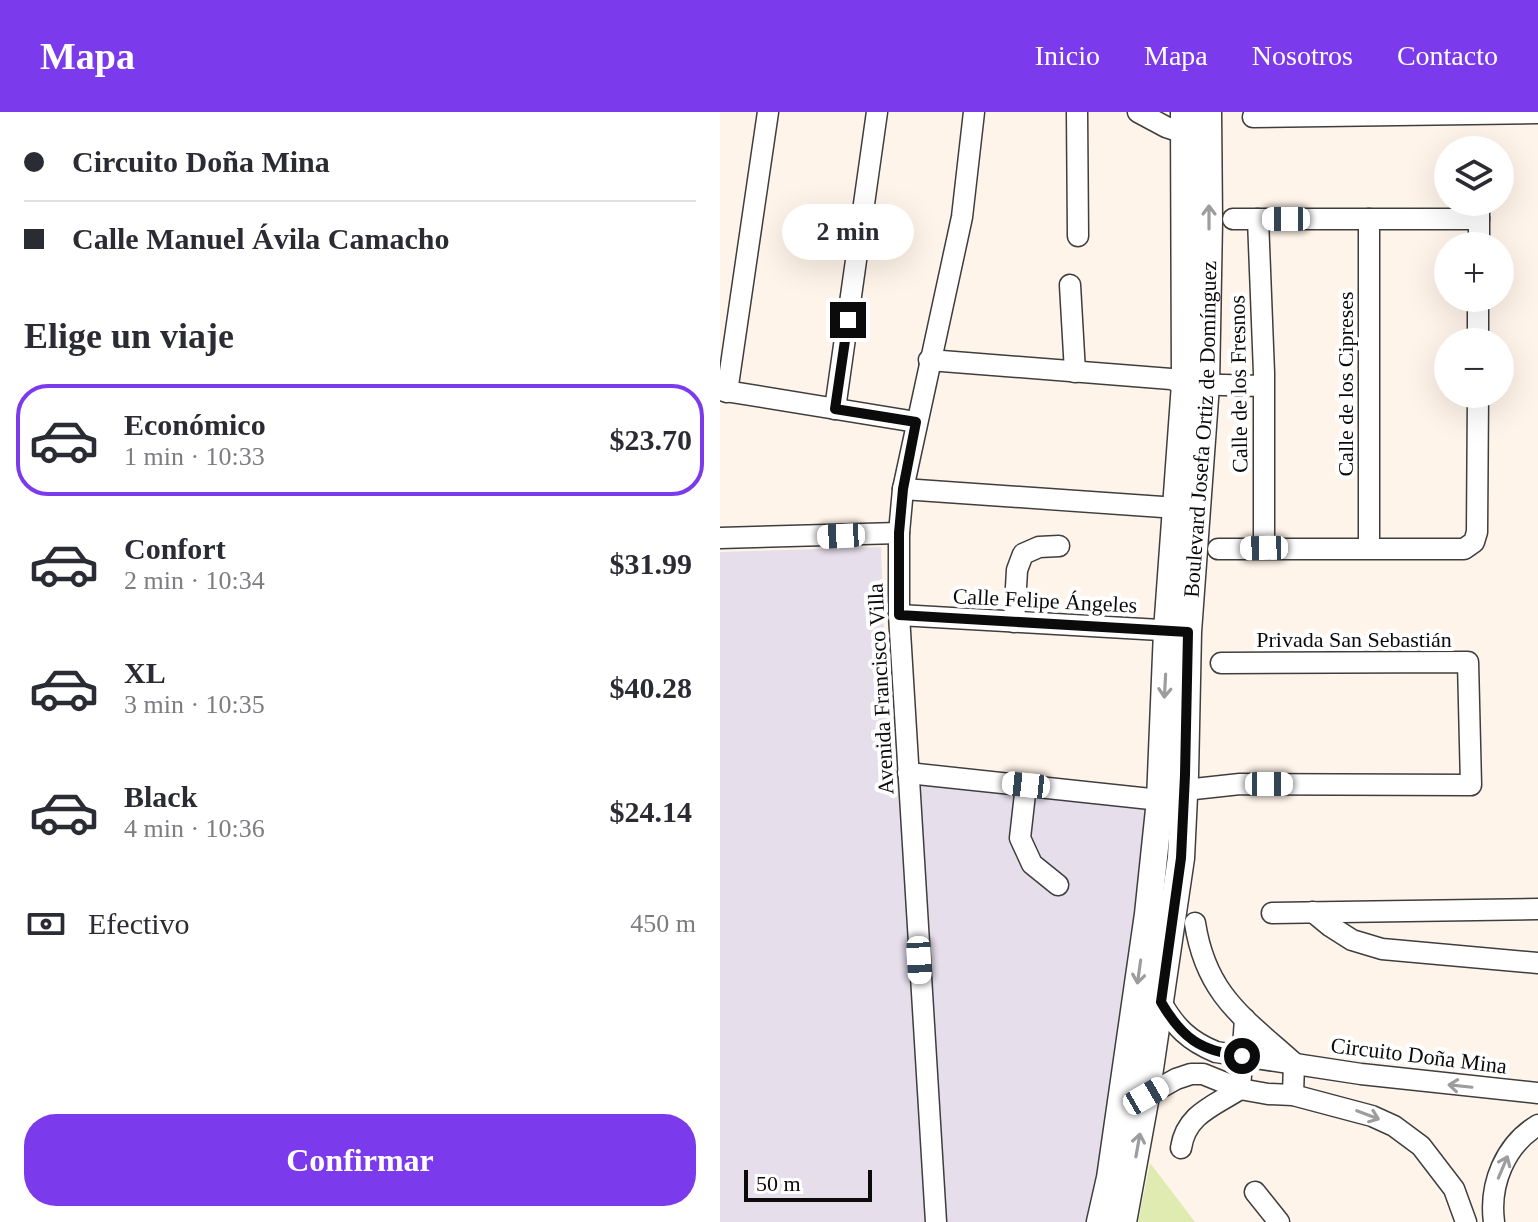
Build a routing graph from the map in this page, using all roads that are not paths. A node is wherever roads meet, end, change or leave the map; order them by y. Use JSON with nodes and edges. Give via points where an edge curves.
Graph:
{"nodes":[{"id":1,"x":768,"y":112,"type":"edge"},
{"id":2,"x":877,"y":112,"type":"edge"},
{"id":3,"x":974,"y":112,"type":"edge"},
{"id":4,"x":1077,"y":112,"type":"edge"},
{"id":5,"x":1138,"y":112,"type":"edge"},
{"id":6,"x":1208,"y":112,"type":"edge"},
{"id":7,"x":1511,"y":112,"type":"edge"},
{"id":8,"x":1535,"y":113,"type":"edge"},
{"id":9,"x":1314,"y":115,"type":"edge"},
{"id":10,"x":1253,"y":117,"type":"dead end"},
{"id":11,"x":1184,"y":122,"type":"edge"},
{"id":12,"x":1434,"y":214,"type":"edge"},
{"id":13,"x":1233,"y":219,"type":"dead end"},
{"id":14,"x":1258,"y":219,"type":"junction"},
{"id":15,"x":1369,"y":219,"type":"junction"},
{"id":16,"x":1078,"y":236,"type":"dead end"},
{"id":17,"x":1070,"y":285,"type":"dead end"},
{"id":18,"x":929,"y":360,"type":"junction"},
{"id":19,"x":1075,"y":372,"type":"junction"},
{"id":20,"x":1191,"y":378,"type":"junction"},
{"id":21,"x":1263,"y":380,"type":"junction"},
{"id":22,"x":724,"y":391,"type":"edge"},
{"id":23,"x":1478,"y":408,"type":"edge"},
{"id":24,"x":835,"y":409,"type":"junction"},
{"id":25,"x":916,"y":422,"type":"junction"},
{"id":26,"x":903,"y":489,"type":"junction"},
{"id":27,"x":1177,"y":508,"type":"junction"},
{"id":28,"x":899,"y":533,"type":"junction"},
{"id":29,"x":720,"y":538,"type":"edge"},
{"id":30,"x":1059,"y":546,"type":"dead end"},
{"id":31,"x":1264,"y":548,"type":"junction"},
{"id":32,"x":1369,"y":548,"type":"junction"},
{"id":33,"x":1218,"y":549,"type":"dead end"},
{"id":34,"x":899,"y":615,"type":"junction"},
{"id":35,"x":1014,"y":622,"type":"junction"},
{"id":36,"x":1178,"y":631,"type":"junction"},
{"id":37,"x":1221,"y":663,"type":"dead end"},
{"id":38,"x":1174,"y":742,"type":"junction"},
{"id":39,"x":908,"y":773,"type":"junction"},
{"id":40,"x":1185,"y":783,"type":"junction"},
{"id":41,"x":1026,"y":785,"type":"junction"},
{"id":42,"x":1160,"y":800,"type":"junction"},
{"id":43,"x":1058,"y":885,"type":"dead end"},
{"id":44,"x":1538,"y":909,"type":"edge"},
{"id":45,"x":1313,"y":912,"type":"junction"},
{"id":46,"x":1272,"y":913,"type":"dead end"},
{"id":47,"x":1172,"y":919,"type":"junction"},
{"id":48,"x":1538,"y":963,"type":"edge"},
{"id":49,"x":1161,"y":1002,"type":"junction"},
{"id":50,"x":1245,"y":1019,"type":"junction"},
{"id":51,"x":1242,"y":1056,"type":"junction"},
{"id":52,"x":1294,"y":1063,"type":"junction"},
{"id":53,"x":1240,"y":1089,"type":"junction"},
{"id":54,"x":1538,"y":1093,"type":"edge"},
{"id":55,"x":1293,"y":1095,"type":"junction"},
{"id":56,"x":1146,"y":1096,"type":"junction"},
{"id":57,"x":1538,"y":1125,"type":"edge"},
{"id":58,"x":1181,"y":1148,"type":"dead end"},
{"id":59,"x":1255,"y":1192,"type":"dead end"},
{"id":60,"x":936,"y":1222,"type":"edge"},
{"id":61,"x":1100,"y":1222,"type":"edge"},
{"id":62,"x":1123,"y":1222,"type":"edge"},
{"id":63,"x":1279,"y":1222,"type":"edge"},
{"id":64,"x":1466,"y":1222,"type":"edge"},
{"id":65,"x":1494,"y":1222,"type":"edge"}],
"edges":[{"from":1,"to":22,"type":"street"},
{"from":2,"to":24,"type":"street"},
{"from":3,"to":18,"type":"street","name":"Avenida Francisco Villa","via":[[962,217]]},
{"from":4,"to":16,"type":"street"},
{"from":5,"to":11,"type":"street"},
{"from":20,"to":6,"type":"street","name":"Boulevard Josefa Ortiz de Domínguez","one_way":true,"via":[[1209,221]]},
{"from":7,"to":8,"type":"street"},
{"from":7,"to":9,"type":"street"},
{"from":9,"to":10,"type":"street"},
{"from":11,"to":20,"type":"street","name":"Boulevard Josefa Ortiz de Domínguez"},
{"from":12,"to":15,"type":"street"},
{"from":13,"to":14,"type":"street"},
{"from":14,"to":15,"type":"street"},
{"from":14,"to":21,"type":"street","name":"Calle de los Fresnos"},
{"from":15,"to":32,"type":"street","name":"Calle de los Cipreses"},
{"from":17,"to":19,"type":"street"},
{"from":18,"to":19,"type":"street"},
{"from":18,"to":25,"type":"street","name":"Avenida Francisco Villa"},
{"from":19,"to":20,"type":"street"},
{"from":20,"to":21,"type":"street"},
{"from":20,"to":27,"type":"street","name":"Boulevard Josefa Ortiz de Domínguez"},
{"from":20,"to":36,"type":"street","name":"Boulevard Josefa Ortiz de Domínguez"},
{"from":21,"to":31,"type":"street","name":"Calle de los Fresnos"},
{"from":22,"to":24,"type":"street"},
{"from":23,"to":32,"type":"street","via":[[1474,542],[1464,549]]},
{"from":24,"to":25,"type":"street"},
{"from":25,"to":26,"type":"street","name":"Avenida Francisco Villa"},
{"from":26,"to":27,"type":"street"},
{"from":26,"to":28,"type":"street","name":"Avenida Francisco Villa"},
{"from":27,"to":36,"type":"street","name":"Boulevard Josefa Ortiz de Domínguez"},
{"from":28,"to":29,"type":"street"},
{"from":28,"to":34,"type":"street","name":"Avenida Francisco Villa"},
{"from":30,"to":35,"type":"street","via":[[1023,554]]},
{"from":31,"to":32,"type":"street"},
{"from":31,"to":33,"type":"street"},
{"from":34,"to":35,"type":"street","name":"Calle Felipe Ángeles"},
{"from":34,"to":39,"type":"street","name":"Avenida Francisco Villa"},
{"from":35,"to":36,"type":"street","name":"Calle Felipe Ángeles"},
{"from":36,"to":38,"type":"street","name":"Boulevard Josefa Ortiz de Domínguez"},
{"from":37,"to":40,"type":"street","name":"Privada San Sebastián","via":[[1468,662],[1471,785]]},
{"from":38,"to":40,"type":"street","name":"Boulevard Josefa Ortiz de Domínguez"},
{"from":38,"to":42,"type":"street","name":"Boulevard Josefa Ortiz de Domínguez"},
{"from":39,"to":41,"type":"street"},
{"from":39,"to":60,"type":"street","name":"Avenida Francisco Villa"},
{"from":40,"to":47,"type":"street","name":"Boulevard Josefa Ortiz de Domínguez"},
{"from":41,"to":42,"type":"street"},
{"from":41,"to":43,"type":"street","via":[[1020,838],[1032,864]]},
{"from":42,"to":47,"type":"street","name":"Boulevard Josefa Ortiz de Domínguez"},
{"from":44,"to":45,"type":"street"},
{"from":45,"to":46,"type":"street"},
{"from":45,"to":48,"type":"street","via":[[1352,940],[1382,949]]},
{"from":47,"to":49,"type":"street","name":"Boulevard Josefa Ortiz de Domínguez"},
{"from":47,"to":50,"type":"street","via":[[1199,945],[1215,986]]},
{"from":47,"to":61,"type":"street","name":"Boulevard Josefa Ortiz de Domínguez","one_way":true},
{"from":49,"to":51,"type":"street","name":"Circuito Doña Mina","via":[[1183,1034],[1198,1045]]},
{"from":49,"to":56,"type":"street","name":"Boulevard Josefa Ortiz de Domínguez"},
{"from":50,"to":51,"type":"street"},
{"from":50,"to":52,"type":"street"},
{"from":51,"to":52,"type":"street","name":"Circuito Doña Mina"},
{"from":51,"to":53,"type":"street"},
{"from":54,"to":52,"type":"street","name":"Circuito Doña Mina","one_way":true},
{"from":52,"to":55,"type":"street"},
{"from":53,"to":55,"type":"street"},
{"from":53,"to":56,"type":"street","via":[[1215,1077],[1191,1074]]},
{"from":53,"to":58,"type":"street","via":[[1191,1120]]},
{"from":55,"to":64,"type":"street","one_way":true,"via":[[1350,1108],[1394,1126],[1421,1146],[1454,1189]]},
{"from":62,"to":56,"type":"street","name":"Boulevard Josefa Ortiz de Domínguez","one_way":true},
{"from":65,"to":57,"type":"street","one_way":true,"via":[[1493,1189],[1500,1173],[1521,1135]]},
{"from":59,"to":63,"type":"street"}]}
